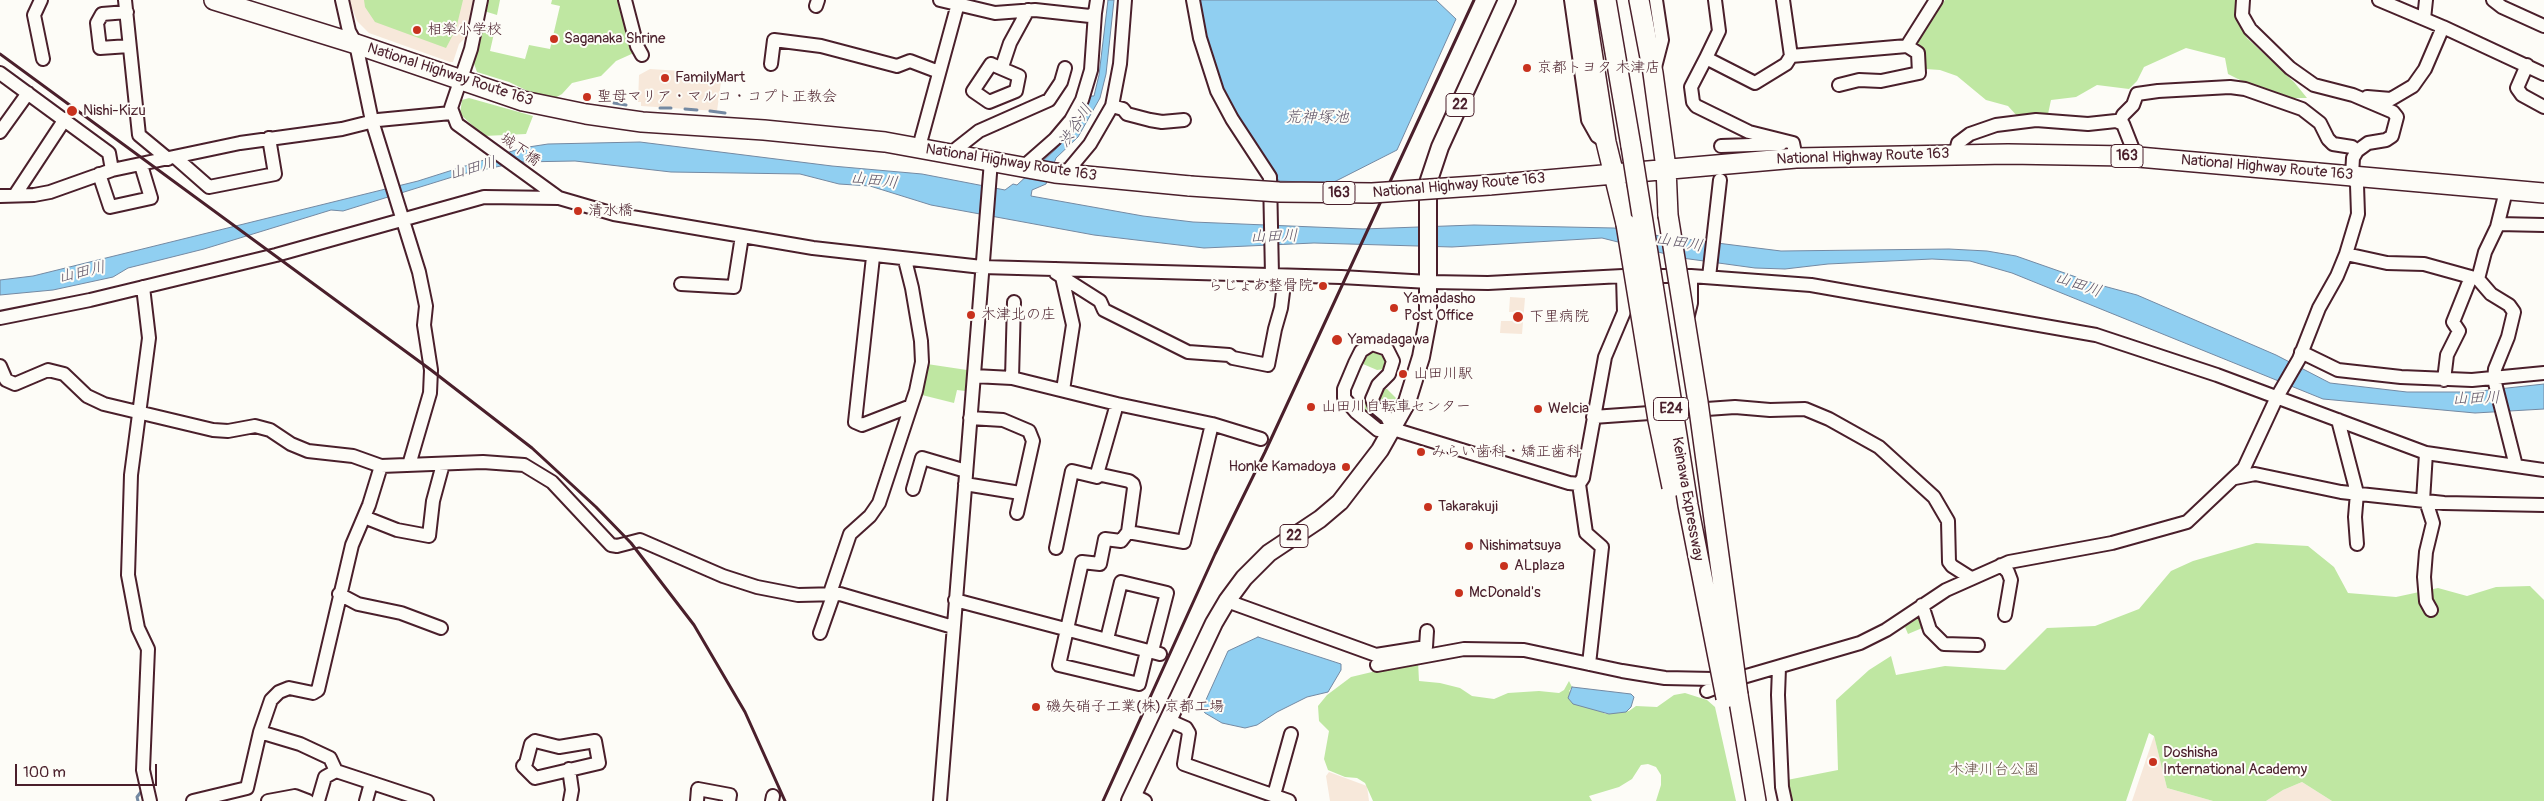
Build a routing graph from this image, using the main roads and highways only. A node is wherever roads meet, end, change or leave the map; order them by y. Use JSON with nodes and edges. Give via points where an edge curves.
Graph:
{"nodes":[{"id":1,"x":214,"y":0,"type":"edge"},
{"id":2,"x":1507,"y":0,"type":"edge"},
{"id":3,"x":1584,"y":0,"type":"edge"},
{"id":4,"x":1606,"y":0,"type":"edge"},
{"id":5,"x":1612,"y":0,"type":"edge"},
{"id":6,"x":1640,"y":0,"type":"edge"},
{"id":7,"x":1615,"y":46,"type":"junction"},
{"id":8,"x":1662,"y":135,"type":"junction"},
{"id":9,"x":1607,"y":144,"type":"junction"},
{"id":10,"x":1705,"y":165,"type":"junction"},
{"id":11,"x":1643,"y":171,"type":"junction"},
{"id":12,"x":1580,"y":176,"type":"junction"},
{"id":13,"x":2544,"y":193,"type":"edge"},
{"id":14,"x":1625,"y":202,"type":"junction"},
{"id":15,"x":1668,"y":207,"type":"junction"},
{"id":16,"x":1731,"y":685,"type":"junction"},
{"id":17,"x":1136,"y":799,"type":"edge"},
{"id":18,"x":1749,"y":801,"type":"edge"},
{"id":19,"x":1756,"y":801,"type":"edge"}],
"edges":[{"from":1,"to":12,"type":"highway","name":"National Highway Route 163","number":"163","bridge":true,"via":[[523,101],[623,119],[919,147],[950,154],[991,170],[1023,168],[1060,174],[1279,192],[1372,193]]},
{"from":2,"to":17,"type":"main road","number":"22","via":[[1440,147],[1428,183],[1428,320],[1421,358],[1407,402],[1393,429],[1340,502],[1269,553],[1227,601],[1168,720]]},
{"from":3,"to":9,"type":"highway"},
{"from":4,"to":7,"type":"highway","name":"Keinawa Expressway","number":"E24"},
{"from":5,"to":7,"type":"highway","name":"Keinawa Expressway","number":"E24"},
{"from":6,"to":8,"type":"highway"},
{"from":7,"to":16,"type":"highway","name":"Keinawa Expressway","number":"E24","bridge":true,"via":[[1673,421]]},
{"from":8,"to":10,"type":"highway","via":[[1677,156]]},
{"from":8,"to":11,"type":"highway"},
{"from":8,"to":11,"type":"highway","via":[[1656,153]]},
{"from":9,"to":11,"type":"highway"},
{"from":9,"to":11,"type":"highway","via":[[1619,161]]},
{"from":9,"to":12,"type":"highway","via":[[1598,166]]},
{"from":10,"to":11,"type":"highway","name":"National Highway Route 163","number":"163"},
{"from":10,"to":13,"type":"highway","name":"National Highway Route 163","number":"163","via":[[1795,150],[2136,157]]},
{"from":10,"to":15,"type":"highway","via":[[1679,179]]},
{"from":11,"to":12,"type":"highway","name":"National Highway Route 163","number":"163"},
{"from":11,"to":14,"type":"highway"},
{"from":11,"to":14,"type":"highway","via":[[1639,184]]},
{"from":11,"to":15,"type":"highway"},
{"from":14,"to":16,"type":"highway","bridge":true,"via":[[1658,420],[1692,570]]},
{"from":15,"to":16,"type":"highway","bridge":true,"via":[[1698,402]]},
{"from":16,"to":18,"type":"highway","name":"Keinawa Expressway","number":"E24"},
{"from":16,"to":19,"type":"highway"}]}
